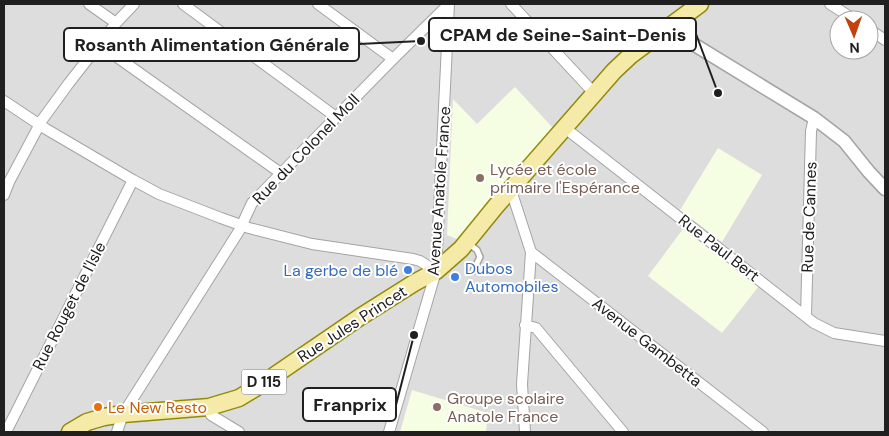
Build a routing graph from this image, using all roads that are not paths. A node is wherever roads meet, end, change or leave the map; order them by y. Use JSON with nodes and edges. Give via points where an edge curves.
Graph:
{"nodes":[{"id":1,"x":89,"y":4,"type":"edge"},
{"id":2,"x":134,"y":4,"type":"edge"},
{"id":3,"x":183,"y":4,"type":"edge"},
{"id":4,"x":318,"y":4,"type":"edge"},
{"id":5,"x":449,"y":4,"type":"edge"},
{"id":6,"x":511,"y":4,"type":"edge"},
{"id":7,"x":700,"y":4,"type":"edge"},
{"id":8,"x":116,"y":23,"type":"junction"},
{"id":9,"x":667,"y":28,"type":"junction"},
{"id":10,"x":100,"y":45,"type":"junction"},
{"id":11,"x":393,"y":59,"type":"junction"},
{"id":12,"x":594,"y":93,"type":"junction"},
{"id":13,"x":4,"y":101,"type":"edge"},
{"id":14,"x":336,"y":117,"type":"junction"},
{"id":15,"x":814,"y":118,"type":"junction"},
{"id":16,"x":39,"y":125,"type":"junction"},
{"id":17,"x":565,"y":128,"type":"junction"},
{"id":18,"x":282,"y":174,"type":"junction"},
{"id":19,"x":132,"y":180,"type":"junction"},
{"id":20,"x":885,"y":189,"type":"edge"},
{"id":21,"x":510,"y":190,"type":"junction"},
{"id":22,"x":4,"y":195,"type":"edge"},
{"id":23,"x":242,"y":225,"type":"junction"},
{"id":24,"x":466,"y":242,"type":"junction"},
{"id":25,"x":531,"y":252,"type":"junction"},
{"id":26,"x":472,"y":271,"type":"dead end"},
{"id":27,"x":436,"y":272,"type":"junction"},
{"id":28,"x":806,"y":316,"type":"junction"},
{"id":29,"x":526,"y":325,"type":"junction"},
{"id":30,"x":885,"y":341,"type":"edge"},
{"id":31,"x":209,"y":407,"type":"junction"},
{"id":32,"x":123,"y":414,"type":"junction"},
{"id":33,"x":6,"y":432,"type":"edge"},
{"id":34,"x":70,"y":432,"type":"edge"},
{"id":35,"x":117,"y":432,"type":"edge"},
{"id":36,"x":239,"y":432,"type":"edge"},
{"id":37,"x":389,"y":432,"type":"edge"},
{"id":38,"x":525,"y":432,"type":"edge"},
{"id":39,"x":623,"y":432,"type":"edge"},
{"id":40,"x":763,"y":432,"type":"edge"}],
"edges":[{"from":1,"to":8,"type":"street"},
{"from":2,"to":8,"type":"street"},
{"from":3,"to":14,"type":"street"},
{"from":4,"to":11,"type":"street"},
{"from":5,"to":11,"type":"street","name":"Rue du Colonel Moll"},
{"from":5,"to":27,"type":"street","name":"Avenue Anatole France"},
{"from":6,"to":12,"type":"street"},
{"from":7,"to":9,"type":"main road","number":"D 115"},
{"from":8,"to":10,"type":"street"},
{"from":9,"to":12,"type":"main road","number":"D 115","via":[[631,55]]},
{"from":9,"to":15,"type":"street"},
{"from":10,"to":16,"type":"street"},
{"from":10,"to":18,"type":"street"},
{"from":11,"to":14,"type":"street","name":"Rue du Colonel Moll"},
{"from":12,"to":17,"type":"main road","number":"D 115"},
{"from":13,"to":16,"type":"street"},
{"from":14,"to":18,"type":"street","name":"Rue du Colonel Moll"},
{"from":15,"to":20,"type":"street","via":[[844,141]]},
{"from":15,"to":28,"type":"street","name":"Rue de Cannes","via":[[811,130]]},
{"from":16,"to":19,"type":"street"},
{"from":16,"to":22,"type":"street"},
{"from":17,"to":21,"type":"main road","number":"D 115"},
{"from":17,"to":28,"type":"street","name":"Rue Paul Bert"},
{"from":18,"to":23,"type":"street","name":"Rue du Colonel Moll","via":[[252,203]]},
{"from":19,"to":23,"type":"street","via":[[159,194]]},
{"from":19,"to":33,"type":"street","name":"Rue Rouget de l'Isle"},
{"from":21,"to":24,"type":"main road","number":"D 115"},
{"from":21,"to":25,"type":"street"},
{"from":23,"to":27,"type":"street","via":[[312,244],[413,259]]},
{"from":23,"to":32,"type":"street","name":"Rue du Colonel Moll"},
{"from":24,"to":26,"type":"lane","via":[[477,250],[480,257]]},
{"from":24,"to":27,"type":"main road","number":"D 115"},
{"from":25,"to":29,"type":"street"},
{"from":25,"to":40,"type":"street","name":"Avenue Gambetta"},
{"from":27,"to":31,"type":"main road","name":"Rue Jules Princet","number":"D 115","via":[[360,317],[239,398]]},
{"from":27,"to":37,"type":"street","name":"Avenue Anatole France"},
{"from":28,"to":30,"type":"street","name":"Rue Paul Bert","via":[[834,333]]},
{"from":29,"to":38,"type":"street","via":[[522,384]]},
{"from":29,"to":39,"type":"street","via":[[536,328]]},
{"from":31,"to":32,"type":"main road","name":"Rue Jules Princet","number":"D 115"},
{"from":31,"to":36,"type":"street","via":[[211,414]]},
{"from":32,"to":34,"type":"main road","name":"Rue Jules Princet","number":"D 115","via":[[92,420]]},
{"from":32,"to":35,"type":"street","name":"Rue du Colonel Moll"}]}
